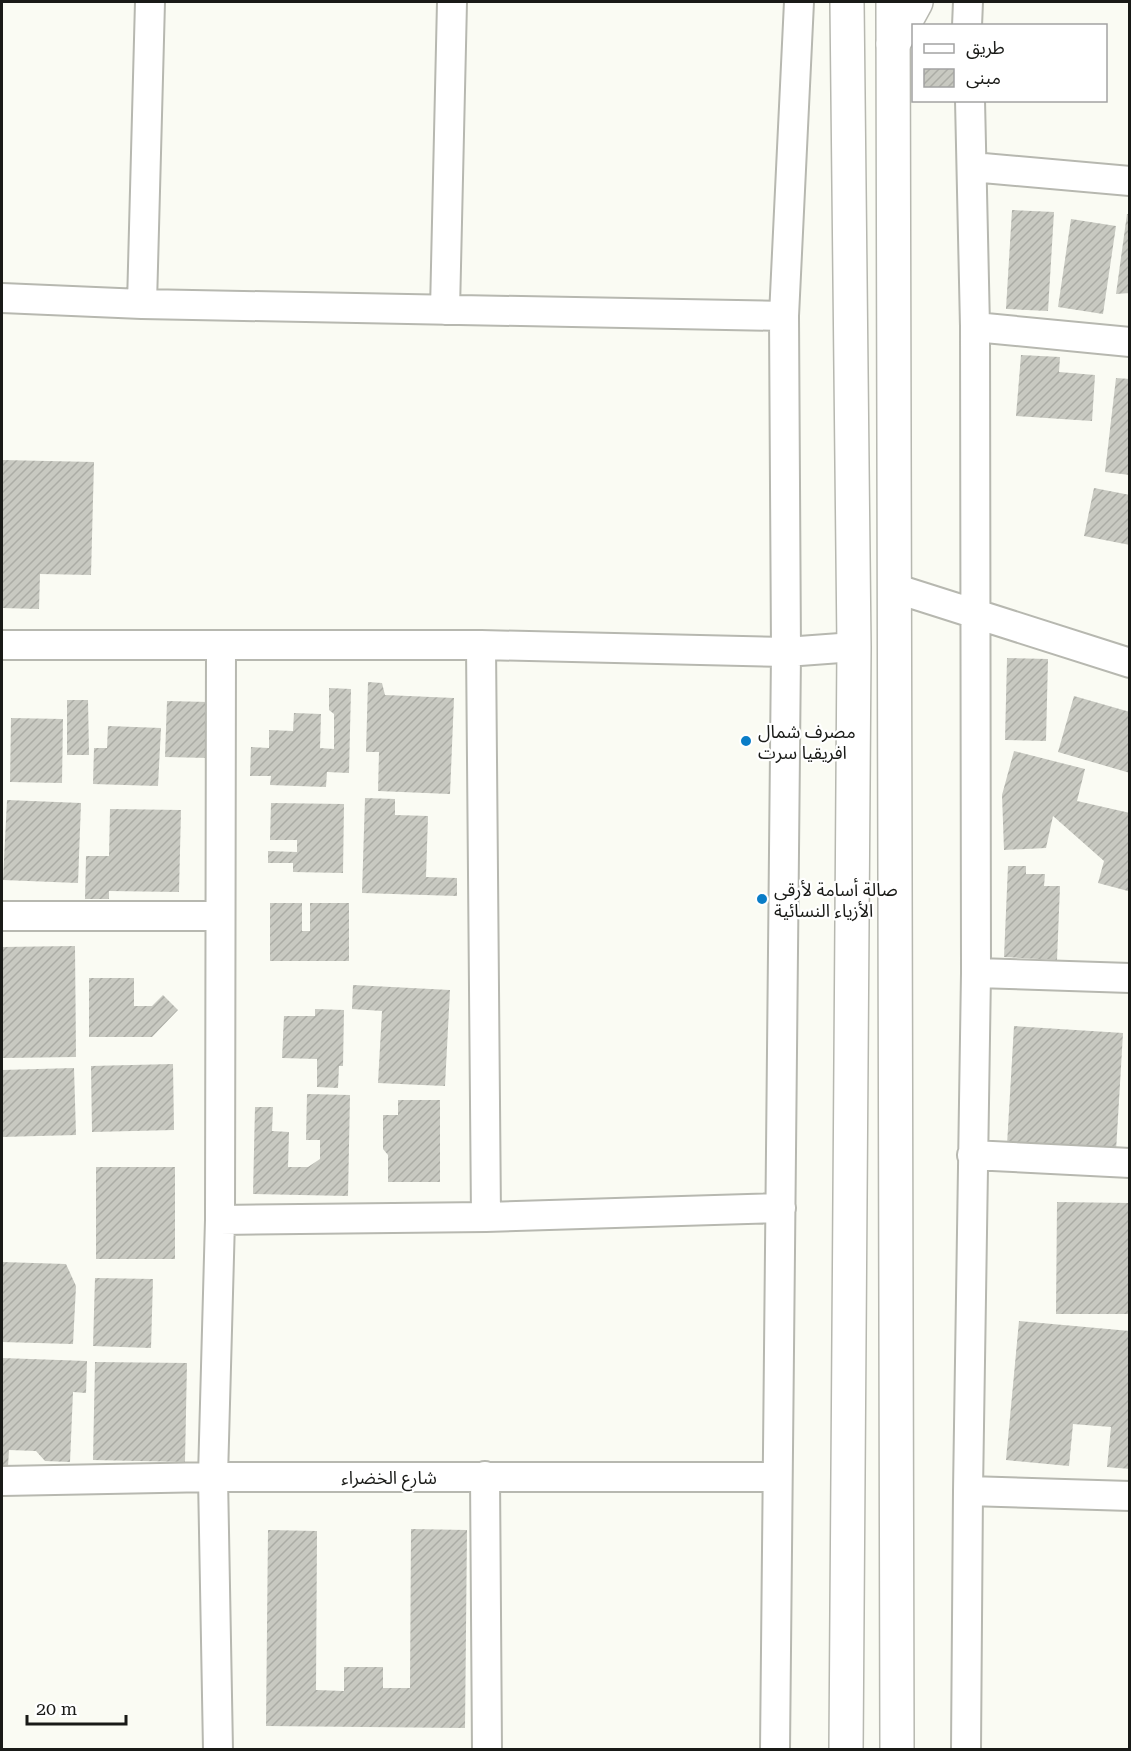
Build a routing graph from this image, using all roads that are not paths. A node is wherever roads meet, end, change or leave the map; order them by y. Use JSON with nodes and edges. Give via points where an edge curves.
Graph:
{"nodes":[{"id":1,"x":150,"y":2,"type":"edge"},
{"id":2,"x":452,"y":2,"type":"edge"},
{"id":3,"x":799,"y":2,"type":"edge"},
{"id":4,"x":893,"y":2,"type":"edge"},
{"id":5,"x":916,"y":2,"type":"edge"},
{"id":6,"x":968,"y":2,"type":"edge"},
{"id":7,"x":844,"y":8,"type":"edge"},
{"id":8,"x":967,"y":24,"type":"edge"},
{"id":9,"x":892,"y":44,"type":"junction"},
{"id":10,"x":970,"y":102,"type":"edge"},
{"id":11,"x":972,"y":168,"type":"junction"},
{"id":12,"x":1130,"y":181,"type":"edge"},
{"id":13,"x":2,"y":298,"type":"edge"},
{"id":14,"x":142,"y":304,"type":"junction"},
{"id":15,"x":445,"y":310,"type":"junction"},
{"id":16,"x":784,"y":316,"type":"junction"},
{"id":17,"x":975,"y":327,"type":"junction"},
{"id":18,"x":1130,"y":342,"type":"edge"},
{"id":19,"x":894,"y":588,"type":"junction"},
{"id":20,"x":977,"y":615,"type":"junction"},
{"id":21,"x":2,"y":645,"type":"edge"},
{"id":22,"x":221,"y":645,"type":"junction"},
{"id":23,"x":481,"y":645,"type":"junction"},
{"id":24,"x":854,"y":647,"type":"junction"},
{"id":25,"x":786,"y":651,"type":"junction"},
{"id":26,"x":1130,"y":663,"type":"edge"},
{"id":27,"x":2,"y":916,"type":"edge"},
{"id":28,"x":219,"y":916,"type":"junction"},
{"id":29,"x":976,"y":973,"type":"junction"},
{"id":30,"x":1130,"y":978,"type":"edge"},
{"id":31,"x":972,"y":1155,"type":"junction"},
{"id":32,"x":1130,"y":1163,"type":"edge"},
{"id":33,"x":781,"y":1208,"type":"junction"},
{"id":34,"x":486,"y":1217,"type":"junction"},
{"id":35,"x":220,"y":1220,"type":"junction"},
{"id":36,"x":485,"y":1476,"type":"junction"},
{"id":37,"x":213,"y":1477,"type":"junction"},
{"id":38,"x":777,"y":1477,"type":"junction"},
{"id":39,"x":2,"y":1481,"type":"edge"},
{"id":40,"x":968,"y":1491,"type":"junction"},
{"id":41,"x":1130,"y":1496,"type":"edge"},
{"id":42,"x":218,"y":1749,"type":"edge"},
{"id":43,"x":487,"y":1749,"type":"edge"},
{"id":44,"x":775,"y":1749,"type":"edge"},
{"id":45,"x":846,"y":1749,"type":"edge"},
{"id":46,"x":897,"y":1749,"type":"edge"},
{"id":47,"x":966,"y":1749,"type":"edge"}],
"edges":[{"from":1,"to":14,"type":"street"},
{"from":2,"to":15,"type":"street"},
{"from":3,"to":16,"type":"street"},
{"from":4,"to":9,"type":"main road"},
{"from":5,"to":9,"type":"main road"},
{"from":6,"to":8,"type":"street"},
{"from":7,"to":24,"type":"main road"},
{"from":9,"to":19,"type":"main road"},
{"from":10,"to":11,"type":"street"},
{"from":11,"to":12,"type":"street"},
{"from":11,"to":17,"type":"street"},
{"from":13,"to":14,"type":"street"},
{"from":14,"to":15,"type":"street"},
{"from":15,"to":16,"type":"street"},
{"from":16,"to":25,"type":"street"},
{"from":17,"to":18,"type":"street"},
{"from":17,"to":20,"type":"street"},
{"from":19,"to":20,"type":"street"},
{"from":19,"to":46,"type":"main road"},
{"from":20,"to":26,"type":"street"},
{"from":20,"to":29,"type":"street"},
{"from":21,"to":22,"type":"street"},
{"from":22,"to":23,"type":"street"},
{"from":22,"to":28,"type":"street"},
{"from":23,"to":25,"type":"street"},
{"from":23,"to":34,"type":"street"},
{"from":24,"to":25,"type":"street"},
{"from":24,"to":45,"type":"main road"},
{"from":25,"to":33,"type":"street"},
{"from":27,"to":28,"type":"street"},
{"from":28,"to":35,"type":"street"},
{"from":29,"to":30,"type":"street"},
{"from":29,"to":31,"type":"street"},
{"from":31,"to":32,"type":"street"},
{"from":31,"to":40,"type":"street"},
{"from":33,"to":34,"type":"street"},
{"from":33,"to":38,"type":"street"},
{"from":34,"to":35,"type":"street"},
{"from":35,"to":37,"type":"street"},
{"from":36,"to":37,"type":"street","name":"شارع الخضراء"},
{"from":36,"to":38,"type":"street","name":"شارع الخضراء"},
{"from":36,"to":43,"type":"street"},
{"from":37,"to":39,"type":"street","name":"شارع الخضراء"},
{"from":37,"to":42,"type":"street"},
{"from":38,"to":44,"type":"street"},
{"from":40,"to":41,"type":"street"},
{"from":40,"to":47,"type":"street"}]}
